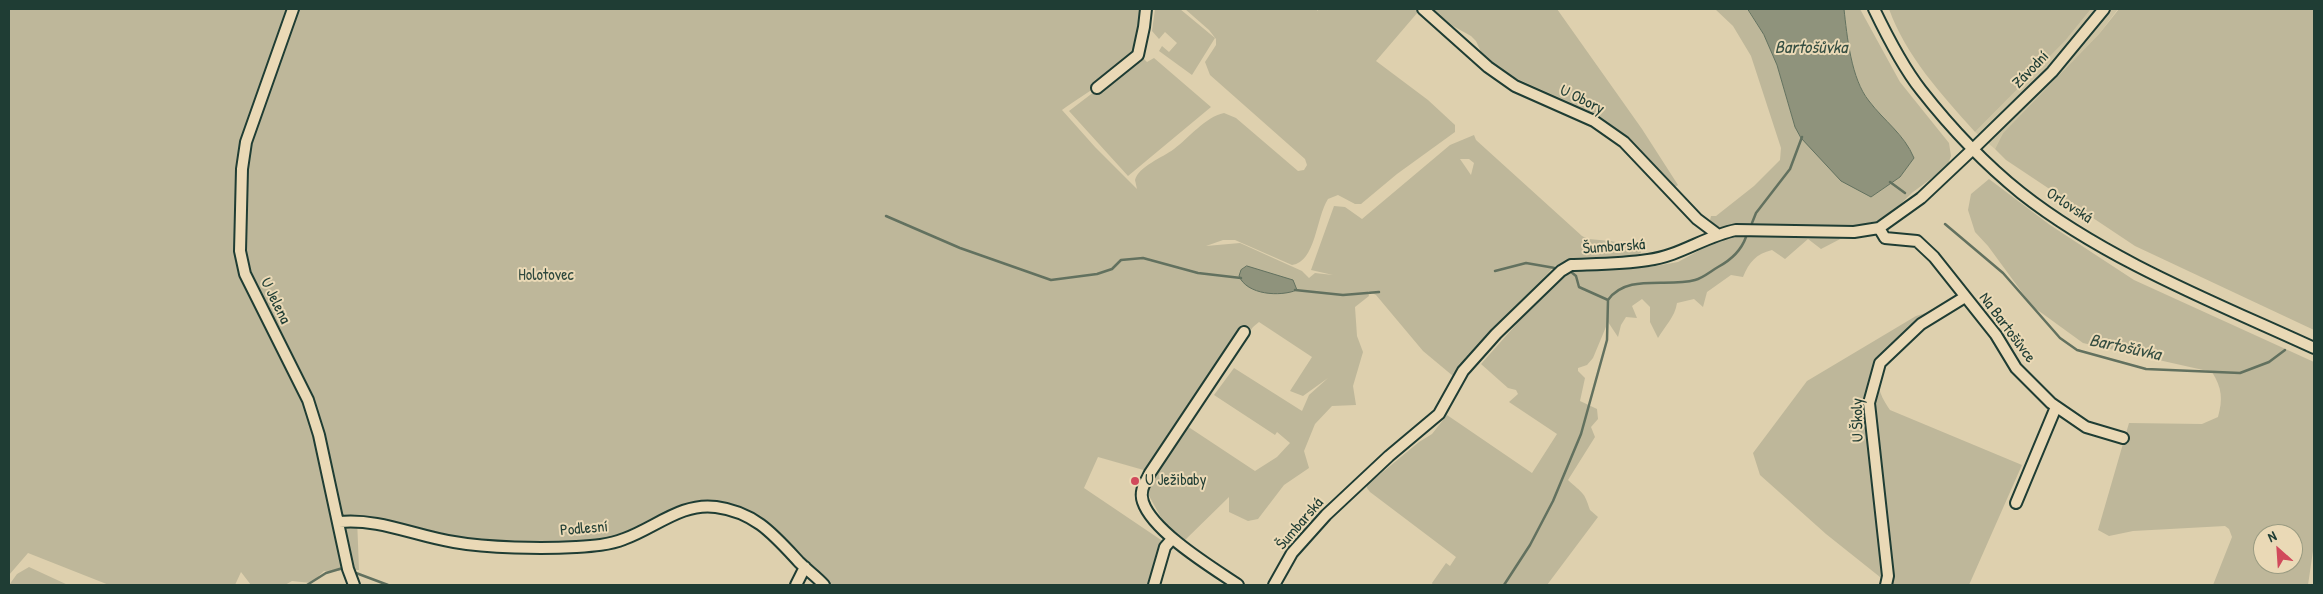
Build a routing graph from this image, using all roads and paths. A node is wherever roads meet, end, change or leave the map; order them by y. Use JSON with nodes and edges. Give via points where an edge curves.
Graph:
{"nodes":[{"id":1,"x":294,"y":9,"type":"edge"},
{"id":2,"x":1146,"y":9,"type":"edge"},
{"id":3,"x":1423,"y":9,"type":"edge"},
{"id":4,"x":1874,"y":9,"type":"edge"},
{"id":5,"x":2104,"y":9,"type":"edge"},
{"id":6,"x":1097,"y":88,"type":"dead end"},
{"id":7,"x":1974,"y":148,"type":"junction"},
{"id":8,"x":1879,"y":228,"type":"junction"},
{"id":9,"x":1717,"y":234,"type":"junction"},
{"id":10,"x":1965,"y":296,"type":"junction"},
{"id":11,"x":1244,"y":332,"type":"dead end"},
{"id":12,"x":2314,"y":348,"type":"edge"},
{"id":13,"x":2056,"y":407,"type":"junction"},
{"id":14,"x":2123,"y":438,"type":"dead end"},
{"id":15,"x":2016,"y":503,"type":"dead end"},
{"id":16,"x":339,"y":522,"type":"junction"},
{"id":17,"x":1172,"y":539,"type":"junction"},
{"id":18,"x":805,"y":567,"type":"junction"},
{"id":19,"x":354,"y":585,"type":"edge"},
{"id":20,"x":796,"y":585,"type":"edge"},
{"id":21,"x":824,"y":585,"type":"edge"},
{"id":22,"x":1154,"y":585,"type":"edge"},
{"id":23,"x":1238,"y":585,"type":"edge"},
{"id":24,"x":1274,"y":585,"type":"edge"},
{"id":25,"x":1886,"y":585,"type":"edge"}],
"edges":[{"from":1,"to":16,"type":"street","name":"U Jelena","via":[[246,142],[242,169],[240,251],[245,274],[308,400]]},
{"from":2,"to":6,"type":"street","via":[[1138,55]]},
{"from":3,"to":9,"type":"street","name":"U Obory","via":[[1488,68],[1515,86],[1594,121],[1624,142],[1697,219]]},
{"from":4,"to":7,"type":"street","name":"Orlovská","via":[[1891,44],[1920,89]]},
{"from":5,"to":7,"type":"street","name":"Závodní","via":[[2052,72]]},
{"from":7,"to":8,"type":"street","name":"Šumbarská","via":[[1921,198]]},
{"from":7,"to":12,"type":"street","name":"Orlovská","via":[[2022,193],[2146,271]]},
{"from":8,"to":9,"type":"street","name":"Šumbarská","via":[[1854,232],[1736,230]]},
{"from":8,"to":10,"type":"street","name":"Na Bartošůvce","via":[[1885,238],[1917,241]]},
{"from":9,"to":24,"type":"street","name":"Šumbarská","via":[[1689,248],[1649,260],[1571,265],[1561,271],[1463,371],[1439,414],[1326,515],[1292,553]]},
{"from":10,"to":13,"type":"street","name":"Na Bartošůvce","via":[[1996,335],[2016,368]]},
{"from":10,"to":25,"type":"street","name":"U Školy","via":[[1921,324],[1880,363],[1875,379],[1869,403],[1888,576]]},
{"from":11,"to":17,"type":"street","via":[[1142,489],[1143,503]]},
{"from":13,"to":14,"type":"street","name":"Na Bartošůvce","via":[[2086,427]]},
{"from":13,"to":15,"type":"street"},
{"from":16,"to":18,"type":"street","name":"Podlesní","via":[[374,522],[454,542],[573,547],[623,540],[684,510],[716,507],[746,515],[763,524]]},
{"from":16,"to":19,"type":"street","name":"U Jelena"},
{"from":17,"to":22,"type":"street","via":[[1166,547]]},
{"from":17,"to":23,"type":"street"},
{"from":18,"to":20,"type":"street"},
{"from":18,"to":21,"type":"street","name":"Podlesní"}]}
